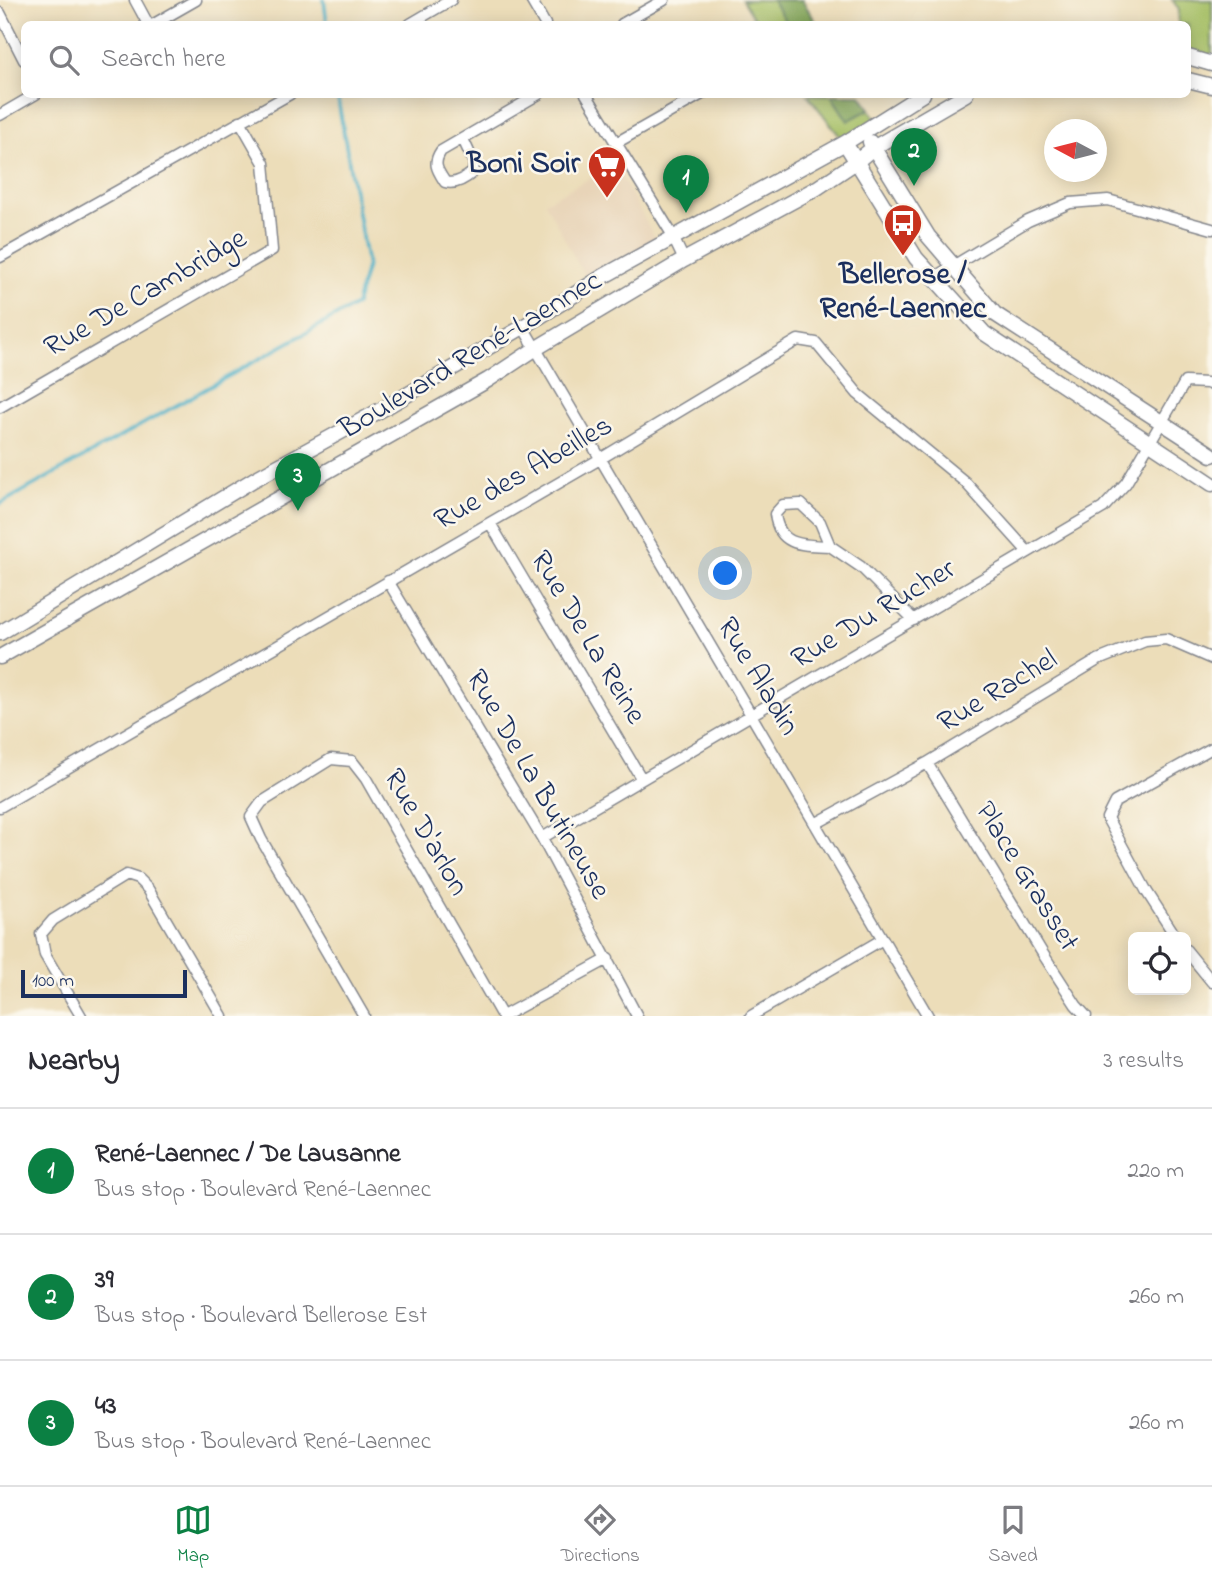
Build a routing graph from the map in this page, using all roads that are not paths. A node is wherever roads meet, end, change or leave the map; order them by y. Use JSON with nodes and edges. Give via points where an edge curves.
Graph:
{"nodes":[{"id":1,"x":135,"y":0,"type":"edge"},
{"id":2,"x":196,"y":0,"type":"edge"},
{"id":3,"x":450,"y":0,"type":"edge"},
{"id":4,"x":531,"y":0,"type":"edge"},
{"id":5,"x":664,"y":0,"type":"edge"},
{"id":6,"x":0,"y":13,"type":"edge"},
{"id":7,"x":146,"y":21,"type":"edge"},
{"id":8,"x":160,"y":21,"type":"edge"},
{"id":9,"x":415,"y":21,"type":"edge"},
{"id":10,"x":543,"y":21,"type":"edge"},
{"id":11,"x":627,"y":21,"type":"edge"},
{"id":12,"x":21,"y":54,"type":"edge"},
{"id":13,"x":1191,"y":58,"type":"edge"},
{"id":14,"x":1212,"y":64,"type":"edge"},
{"id":15,"x":1191,"y":80,"type":"edge"},
{"id":16,"x":1212,"y":86,"type":"edge"},
{"id":17,"x":29,"y":98,"type":"edge"},
{"id":18,"x":283,"y":98,"type":"edge"},
{"id":19,"x":532,"y":98,"type":"edge"},
{"id":20,"x":588,"y":98,"type":"edge"},
{"id":21,"x":695,"y":98,"type":"edge"},
{"id":22,"x":917,"y":98,"type":"edge"},
{"id":23,"x":959,"y":98,"type":"edge"},
{"id":24,"x":0,"y":115,"type":"edge"},
{"id":25,"x":240,"y":121,"type":"junction"},
{"id":26,"x":864,"y":131,"type":"junction"},
{"id":27,"x":463,"y":139,"type":"dead end"},
{"id":28,"x":616,"y":143,"type":"junction"},
{"id":29,"x":845,"y":143,"type":"junction"},
{"id":30,"x":873,"y":148,"type":"junction"},
{"id":31,"x":856,"y":162,"type":"junction"},
{"id":32,"x":1212,"y":229,"type":"edge"},
{"id":33,"x":673,"y":237,"type":"junction"},
{"id":34,"x":0,"y":255,"type":"edge"},
{"id":35,"x":684,"y":260,"type":"junction"},
{"id":36,"x":952,"y":266,"type":"junction"},
{"id":37,"x":933,"y":278,"type":"junction"},
{"id":38,"x":523,"y":327,"type":"junction"},
{"id":39,"x":535,"y":349,"type":"junction"},
{"id":40,"x":1212,"y":386,"type":"edge"},
{"id":41,"x":0,"y":407,"type":"edge"},
{"id":42,"x":1162,"y":422,"type":"junction"},
{"id":43,"x":1149,"y":444,"type":"junction"},
{"id":44,"x":1212,"y":455,"type":"edge"},
{"id":45,"x":600,"y":459,"type":"junction"},
{"id":46,"x":1212,"y":484,"type":"edge"},
{"id":47,"x":491,"y":523,"type":"junction"},
{"id":48,"x":830,"y":546,"type":"junction"},
{"id":49,"x":1028,"y":552,"type":"junction"},
{"id":50,"x":388,"y":581,"type":"junction"},
{"id":51,"x":914,"y":620,"type":"junction"},
{"id":52,"x":0,"y":633,"type":"edge"},
{"id":53,"x":0,"y":657,"type":"edge"},
{"id":54,"x":1212,"y":659,"type":"edge"},
{"id":55,"x":751,"y":716,"type":"junction"},
{"id":56,"x":1212,"y":748,"type":"edge"},
{"id":57,"x":926,"y":763,"type":"junction"},
{"id":58,"x":641,"y":778,"type":"junction"},
{"id":59,"x":0,"y":807,"type":"edge"},
{"id":60,"x":815,"y":824,"type":"junction"},
{"id":61,"x":542,"y":838,"type":"junction"},
{"id":62,"x":1173,"y":932,"type":"edge"},
{"id":63,"x":883,"y":939,"type":"junction"},
{"id":64,"x":1191,"y":956,"type":"edge"},
{"id":65,"x":608,"y":959,"type":"junction"},
{"id":66,"x":1212,"y":982,"type":"edge"},
{"id":67,"x":81,"y":1016,"type":"edge"},
{"id":68,"x":222,"y":1016,"type":"edge"},
{"id":69,"x":364,"y":1016,"type":"edge"},
{"id":70,"x":503,"y":1016,"type":"edge"},
{"id":71,"x":637,"y":1016,"type":"edge"},
{"id":72,"x":751,"y":1016,"type":"edge"},
{"id":73,"x":928,"y":1016,"type":"edge"},
{"id":74,"x":1086,"y":1016,"type":"edge"}],
"edges":[{"from":1,"to":7,"type":"street"},
{"from":2,"to":8,"type":"street"},
{"from":3,"to":9,"type":"street"},
{"from":4,"to":10,"type":"street"},
{"from":5,"to":11,"type":"street"},
{"from":6,"to":12,"type":"street"},
{"from":13,"to":14,"type":"street"},
{"from":15,"to":16,"type":"street"},
{"from":17,"to":24,"type":"street"},
{"from":18,"to":25,"type":"street"},
{"from":19,"to":27,"type":"street"},
{"from":20,"to":28,"type":"street"},
{"from":21,"to":28,"type":"street"},
{"from":22,"to":26,"type":"street","name":"Boulevard René-Laennec"},
{"from":23,"to":30,"type":"street","name":"Boulevard René-Laennec"},
{"from":25,"to":34,"type":"street"},
{"from":25,"to":41,"type":"street","name":"Rue De Cambridge","via":[[264,163],[272,250]]},
{"from":26,"to":29,"type":"street","name":"Boulevard René-Laennec"},
{"from":26,"to":30,"type":"street"},
{"from":28,"to":33,"type":"street"},
{"from":29,"to":31,"type":"street"},
{"from":29,"to":33,"type":"street","name":"Boulevard René-Laennec"},
{"from":30,"to":31,"type":"street","name":"Boulevard René-Laennec"},
{"from":30,"to":36,"type":"street"},
{"from":31,"to":35,"type":"street","name":"Boulevard René-Laennec"},
{"from":31,"to":37,"type":"street","via":[[915,258]]},
{"from":32,"to":36,"type":"street","via":[[1108,200],[1070,204],[1028,221]]},
{"from":33,"to":35,"type":"street"},
{"from":33,"to":38,"type":"street","name":"Boulevard René-Laennec"},
{"from":35,"to":39,"type":"street","name":"Boulevard René-Laennec"},
{"from":36,"to":37,"type":"street"},
{"from":36,"to":42,"type":"street","via":[[995,314]]},
{"from":37,"to":43,"type":"street","via":[[984,333]]},
{"from":38,"to":39,"type":"street","name":"Rue Aladin"},
{"from":38,"to":52,"type":"street","name":"Boulevard René-Laennec","via":[[253,480]]},
{"from":39,"to":45,"type":"street","name":"Rue Aladin"},
{"from":39,"to":53,"type":"street","name":"Boulevard René-Laennec"},
{"from":40,"to":42,"type":"street","name":"Rue Du Rucher","via":[[1185,382]]},
{"from":42,"to":43,"type":"street","name":"Rue Du Rucher"},
{"from":42,"to":44,"type":"street"},
{"from":43,"to":46,"type":"street"},
{"from":43,"to":49,"type":"street","name":"Rue Du Rucher","via":[[1126,483],[1103,508]]},
{"from":45,"to":47,"type":"street","name":"Rue des Abeilles"},
{"from":45,"to":49,"type":"street","name":"Rue des Abeilles","via":[[798,340],[816,343],[858,394],[965,482]]},
{"from":45,"to":55,"type":"street","name":"Rue Aladin"},
{"from":47,"to":50,"type":"street","name":"Rue des Abeilles"},
{"from":47,"to":58,"type":"street","name":"Rue De La Reine"},
{"from":48,"to":48,"type":"street","via":[[820,522],[800,504],[783,505],[775,514],[776,525],[786,539]]},
{"from":48,"to":51,"type":"street","via":[[861,567]]},
{"from":49,"to":51,"type":"street","name":"Rue Du Rucher"},
{"from":50,"to":59,"type":"street","name":"Rue des Abeilles"},
{"from":50,"to":61,"type":"street","name":"Rue De La Butineuse"},
{"from":51,"to":55,"type":"street","name":"Rue Du Rucher"},
{"from":54,"to":57,"type":"street","name":"Rue Rachel","via":[[1166,639],[1144,640],[1098,660]]},
{"from":55,"to":58,"type":"street","name":"Rue Du Rucher"},
{"from":55,"to":60,"type":"street","name":"Rue Aladin"},
{"from":56,"to":62,"type":"street","via":[[1115,802],[1107,818]]},
{"from":57,"to":60,"type":"street","name":"Rue Rachel"},
{"from":57,"to":74,"type":"street","name":"Place Grasset"},
{"from":58,"to":61,"type":"street","name":"Rue Du Rucher"},
{"from":60,"to":63,"type":"street","name":"Rue Aladin"},
{"from":61,"to":65,"type":"street","name":"Rue De La Butineuse"},
{"from":63,"to":72,"type":"street"},
{"from":63,"to":73,"type":"street","name":"Rue Aladin"},
{"from":64,"to":66,"type":"street"},
{"from":65,"to":70,"type":"street"},
{"from":65,"to":71,"type":"street","name":"Rue De La Butineuse"},
{"from":67,"to":68,"type":"street","via":[[45,955],[41,934],[53,920],[125,875],[148,889]]},
{"from":69,"to":70,"type":"street","name":"Rue D'arlon","via":[[251,817],[262,802],[331,760],[352,761],[366,779]]}]}
